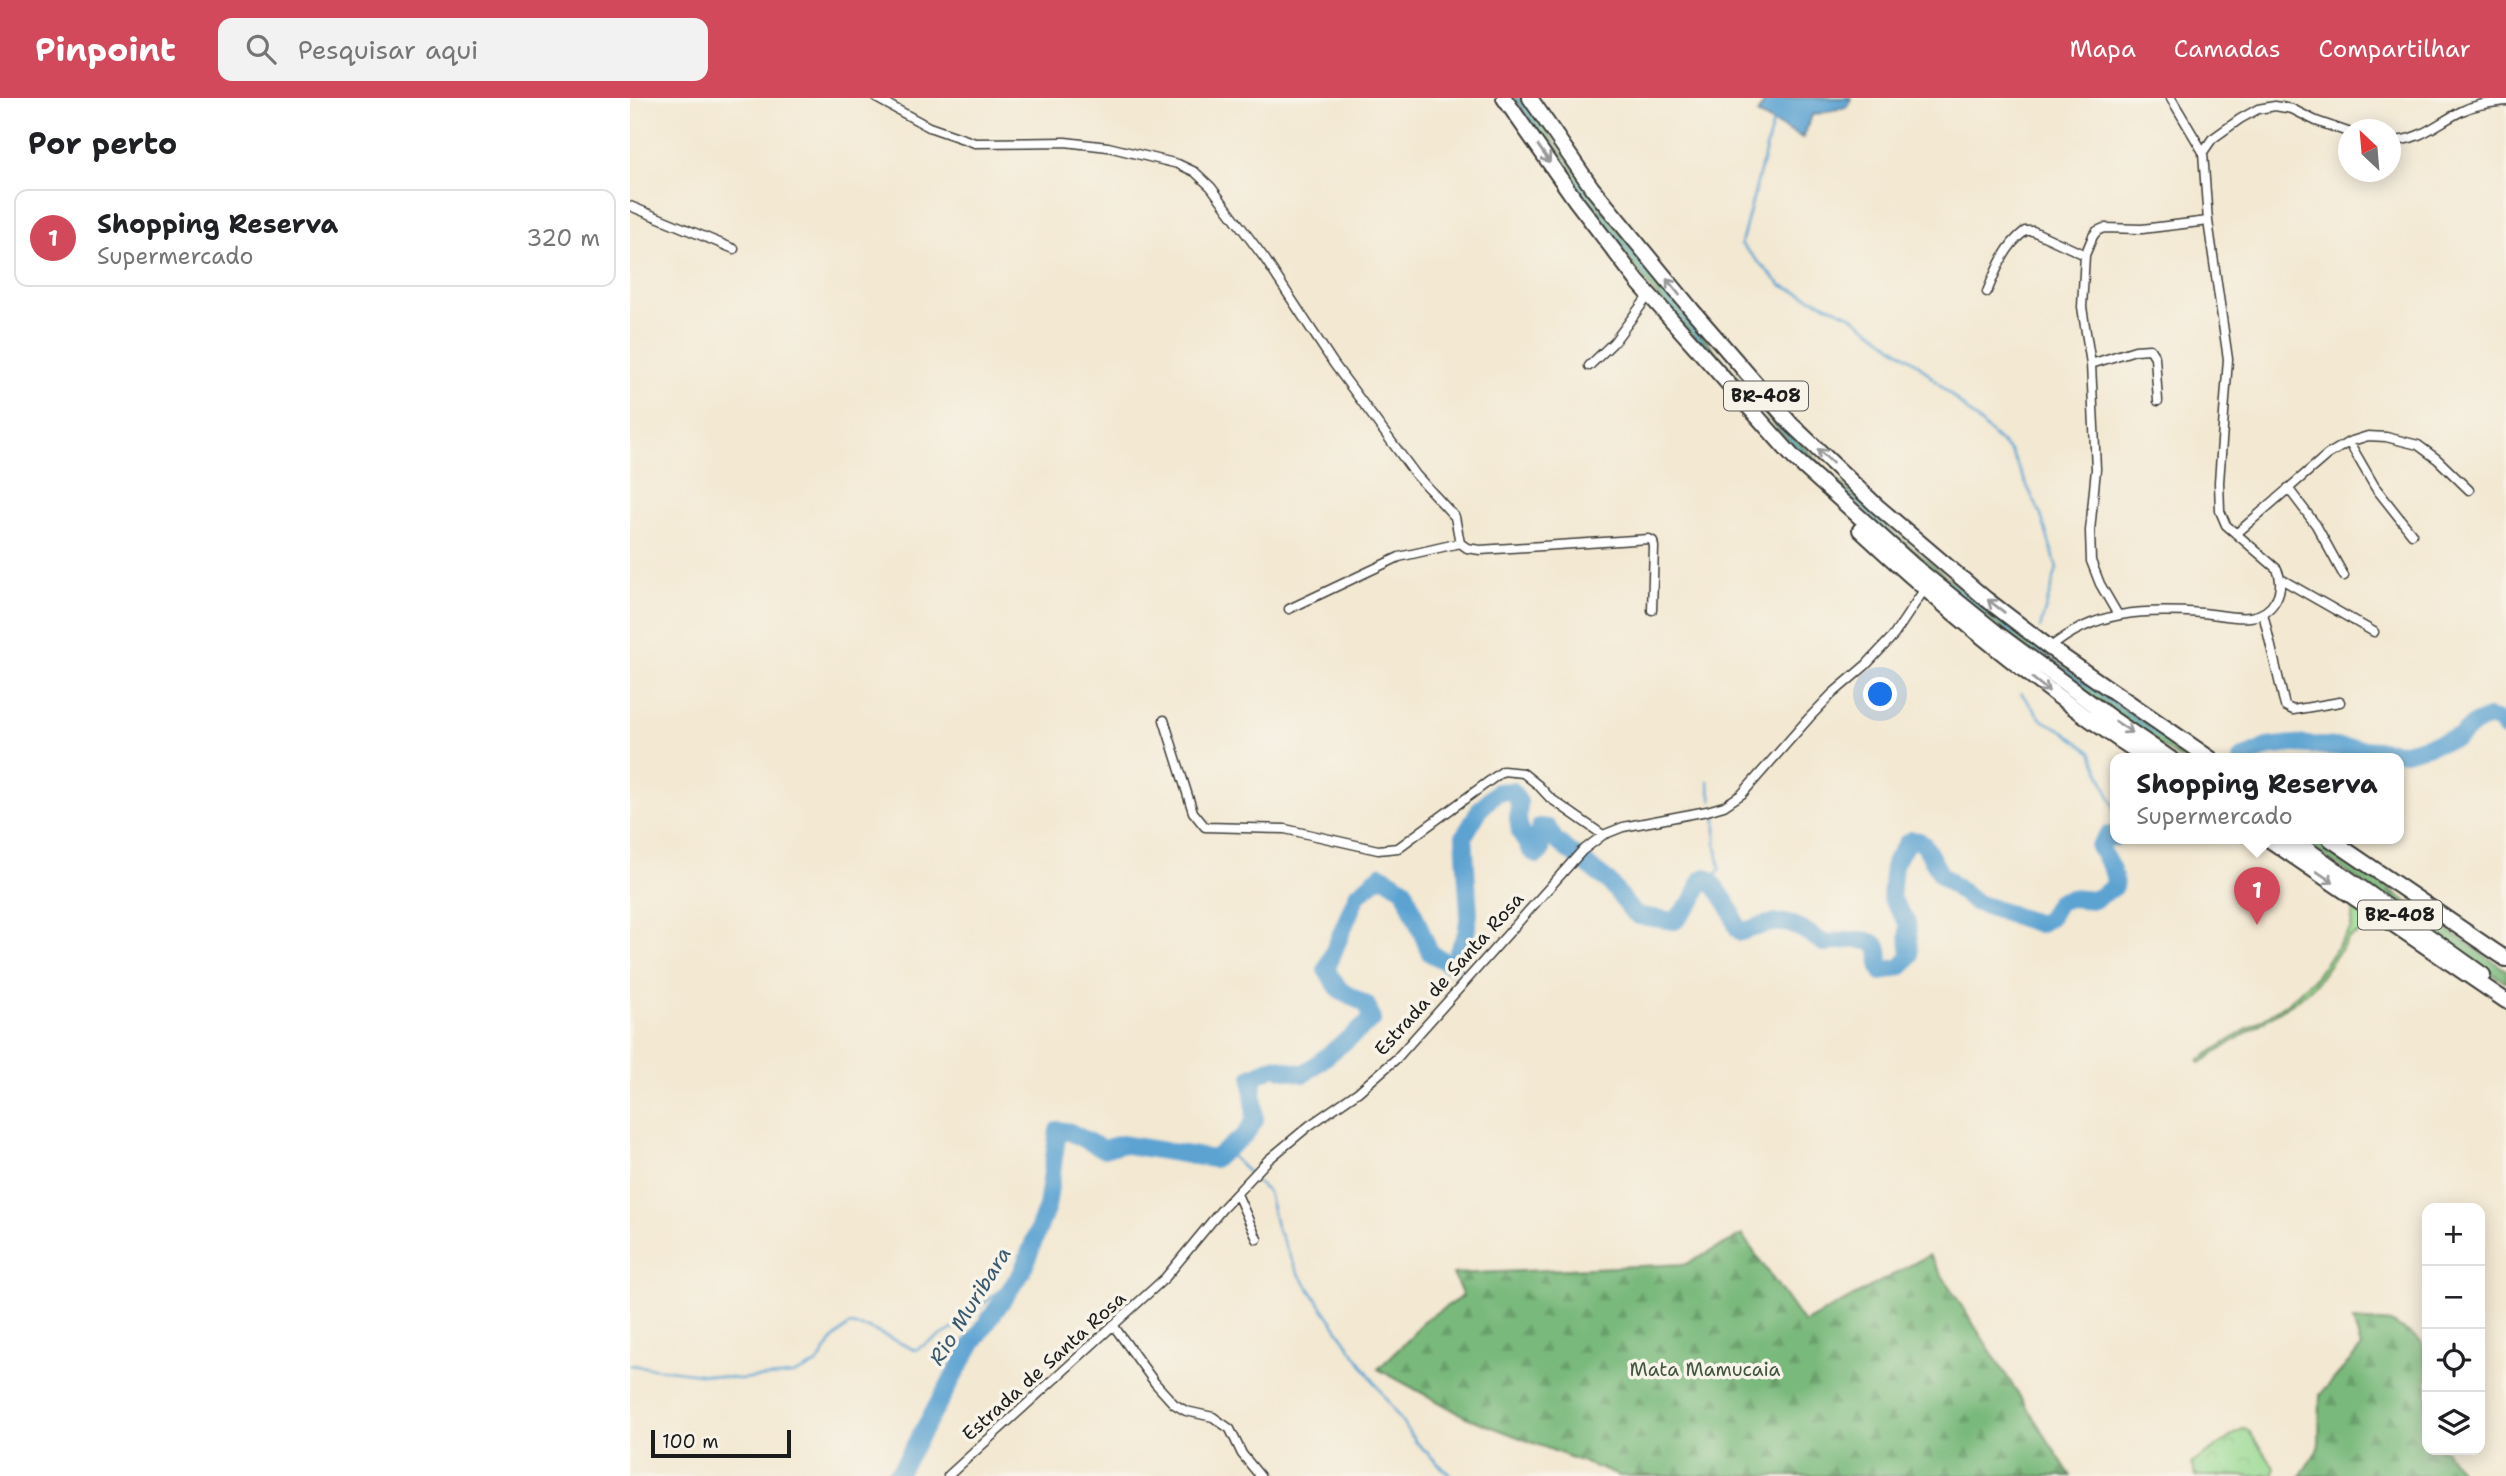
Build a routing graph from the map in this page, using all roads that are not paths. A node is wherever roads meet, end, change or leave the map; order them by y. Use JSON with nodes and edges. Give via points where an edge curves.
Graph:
{"nodes":[{"id":1,"x":876,"y":98,"type":"edge"},
{"id":2,"x":1504,"y":98,"type":"edge"},
{"id":3,"x":1530,"y":98,"type":"edge"},
{"id":4,"x":2171,"y":98,"type":"edge"},
{"id":5,"x":2506,"y":100,"type":"edge"},
{"id":6,"x":2338,"y":129,"type":"edge"},
{"id":7,"x":2401,"y":141,"type":"edge"},
{"id":8,"x":2203,"y":152,"type":"junction"},
{"id":9,"x":630,"y":206,"type":"edge"},
{"id":10,"x":2208,"y":221,"type":"junction"},
{"id":11,"x":734,"y":249,"type":"dead end"},
{"id":12,"x":2085,"y":254,"type":"junction"},
{"id":13,"x":1987,"y":292,"type":"dead end"},
{"id":14,"x":1649,"y":295,"type":"junction"},
{"id":15,"x":2091,"y":364,"type":"junction"},
{"id":16,"x":1589,"y":366,"type":"dead end"},
{"id":17,"x":1711,"y":367,"type":"junction"},
{"id":18,"x":2158,"y":401,"type":"dead end"},
{"id":19,"x":2349,"y":442,"type":"junction"},
{"id":20,"x":2288,"y":488,"type":"junction"},
{"id":21,"x":2469,"y":490,"type":"dead end"},
{"id":22,"x":2236,"y":534,"type":"junction"},
{"id":23,"x":2412,"y":534,"type":"dead end"},
{"id":24,"x":1460,"y":543,"type":"junction"},
{"id":25,"x":2344,"y":576,"type":"dead end"},
{"id":26,"x":2281,"y":579,"type":"junction"},
{"id":27,"x":1924,"y":590,"type":"junction"},
{"id":28,"x":1289,"y":609,"type":"dead end"},
{"id":29,"x":1652,"y":610,"type":"dead end"},
{"id":30,"x":2263,"y":613,"type":"junction"},
{"id":31,"x":2118,"y":615,"type":"junction"},
{"id":32,"x":2374,"y":632,"type":"dead end"},
{"id":33,"x":2050,"y":648,"type":"junction"},
{"id":34,"x":2340,"y":702,"type":"dead end"},
{"id":35,"x":1164,"y":720,"type":"dead end"},
{"id":36,"x":2139,"y":753,"type":"edge"},
{"id":37,"x":2162,"y":753,"type":"edge"},
{"id":38,"x":2202,"y":753,"type":"edge"},
{"id":39,"x":1603,"y":835,"type":"junction"},
{"id":40,"x":2276,"y":844,"type":"edge"},
{"id":41,"x":2300,"y":844,"type":"edge"},
{"id":42,"x":2336,"y":844,"type":"edge"},
{"id":43,"x":2506,"y":959,"type":"edge"},
{"id":44,"x":2506,"y":992,"type":"edge"},
{"id":45,"x":2506,"y":1001,"type":"edge"},
{"id":46,"x":1237,"y":1194,"type":"junction"},
{"id":47,"x":1257,"y":1239,"type":"dead end"},
{"id":48,"x":1113,"y":1325,"type":"junction"},
{"id":49,"x":948,"y":1476,"type":"edge"},
{"id":50,"x":1260,"y":1476,"type":"edge"}],
"edges":[{"from":1,"to":24,"type":"street","via":[[929,127],[975,143],[1108,146],[1195,172],[1265,259],[1334,364],[1416,475],[1455,517]]},
{"from":2,"to":14,"type":"highway","number":"BR-408","one_way":true},
{"from":33,"to":3,"type":"highway","number":"BR-408","one_way":true,"via":[[1877,506],[1791,424],[1600,198]]},
{"from":4,"to":8,"type":"street"},
{"from":5,"to":7,"type":"street","via":[[2464,110],[2423,135]]},
{"from":6,"to":8,"type":"street","via":[[2275,106],[2240,119],[2212,139]]},
{"from":8,"to":10,"type":"street"},
{"from":9,"to":11,"type":"street"},
{"from":10,"to":12,"type":"street","via":[[2142,229],[2104,228],[2096,231]]},
{"from":10,"to":22,"type":"street","via":[[2228,359],[2221,511]]},
{"from":12,"to":13,"type":"street","via":[[2025,231],[1997,265]]},
{"from":12,"to":15,"type":"street","via":[[2082,307]]},
{"from":14,"to":16,"type":"street","via":[[1614,342]]},
{"from":14,"to":17,"type":"highway","number":"BR-408"},
{"from":15,"to":18,"type":"street","via":[[2150,349],[2155,357]]},
{"from":15,"to":31,"type":"street","via":[[2096,469],[2091,561]]},
{"from":17,"to":27,"type":"highway","via":[[1759,433]]},
{"from":17,"to":37,"type":"highway","number":"BR-408","one_way":true,"via":[[1794,458],[1914,566]]},
{"from":19,"to":20,"type":"street"},
{"from":19,"to":21,"type":"street","via":[[2368,436],[2418,445]]},
{"from":19,"to":23,"type":"street","via":[[2375,487]]},
{"from":20,"to":22,"type":"street"},
{"from":20,"to":25,"type":"street","via":[[2316,525]]},
{"from":22,"to":26,"type":"street","via":[[2277,569]]},
{"from":24,"to":28,"type":"street","via":[[1399,557]]},
{"from":24,"to":29,"type":"street","via":[[1480,550],[1649,539],[1654,547]]},
{"from":26,"to":30,"type":"street","via":[[2273,605]]},
{"from":26,"to":32,"type":"street"},
{"from":27,"to":36,"type":"highway","one_way":true,"via":[[2051,692]]},
{"from":27,"to":39,"type":"street","name":"Estrada de Santa Rosa","via":[[1894,635],[1808,718],[1734,800],[1707,811]]},
{"from":30,"to":31,"type":"street","via":[[2250,617],[2188,612]]},
{"from":30,"to":34,"type":"street","via":[[2284,706],[2293,710]]},
{"from":31,"to":33,"type":"street","via":[[2081,626]]},
{"from":33,"to":38,"type":"highway","number":"BR-408"},
{"from":35,"to":39,"type":"street","via":[[1193,812],[1205,827],[1285,829],[1389,850],[1503,771],[1523,774],[1550,799]]},
{"from":39,"to":46,"type":"street","name":"Estrada de Santa Rosa","via":[[1582,851],[1396,1059],[1299,1134]]},
{"from":40,"to":45,"type":"highway","one_way":true},
{"from":41,"to":44,"type":"highway","number":"BR-408"},
{"from":42,"to":43,"type":"highway","number":"BR-408"},
{"from":46,"to":47,"type":"street"},
{"from":46,"to":48,"type":"street","name":"Estrada de Santa Rosa","via":[[1165,1278]]},
{"from":48,"to":49,"type":"street","name":"Estrada de Santa Rosa"},
{"from":48,"to":50,"type":"street","via":[[1174,1404],[1213,1417],[1230,1429]]}]}
